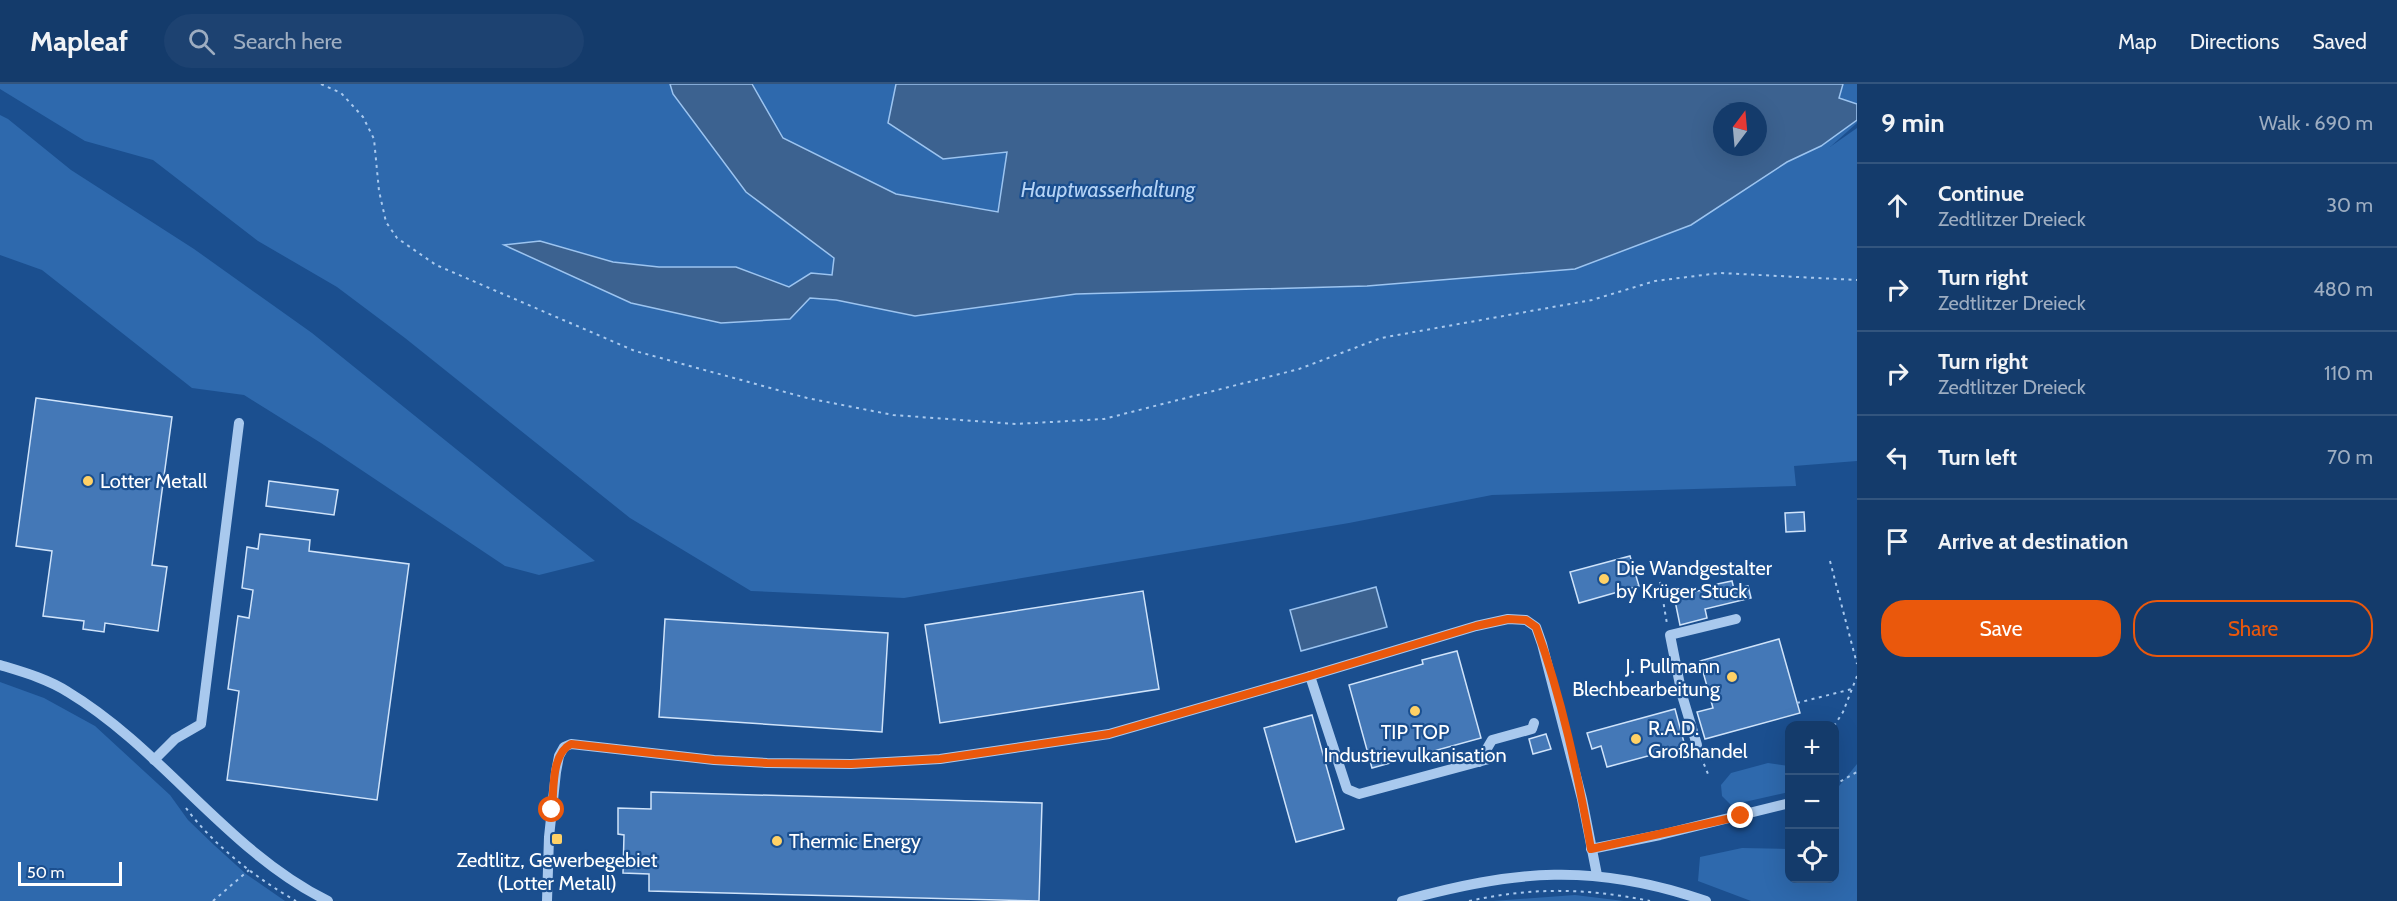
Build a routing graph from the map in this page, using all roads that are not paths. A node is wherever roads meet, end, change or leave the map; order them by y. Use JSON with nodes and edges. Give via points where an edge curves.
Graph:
{"nodes":[{"id":1,"x":239,"y":423,"type":"dead end"},
{"id":2,"x":1736,"y":619,"type":"dead end"},
{"id":3,"x":0,"y":665,"type":"edge"},
{"id":4,"x":1310,"y":676,"type":"junction"},
{"id":5,"x":1534,"y":723,"type":"dead end"},
{"id":6,"x":1697,"y":745,"type":"road end"},
{"id":7,"x":154,"y":760,"type":"junction"},
{"id":8,"x":1785,"y":804,"type":"edge"},
{"id":9,"x":1591,"y":849,"type":"junction"},
{"id":10,"x":1597,"y":875,"type":"junction"},
{"id":11,"x":328,"y":901,"type":"edge"},
{"id":12,"x":547,"y":901,"type":"edge"},
{"id":13,"x":1402,"y":901,"type":"edge"},
{"id":14,"x":1706,"y":901,"type":"edge"}],
"edges":[{"from":1,"to":7,"type":"street","via":[[201,724],[175,739]]},
{"from":2,"to":6,"type":"street","via":[[1670,635]]},
{"from":3,"to":7,"type":"street","via":[[26,672],[66,691],[104,716]]},
{"from":4,"to":5,"type":"street","via":[[1347,789],[1359,794],[1484,761],[1492,740],[1532,729]]},
{"from":4,"to":9,"type":"street","via":[[1476,626],[1508,619],[1526,620],[1536,627],[1542,644]]},
{"from":4,"to":12,"type":"street","via":[[1109,734],[940,759],[767,763],[571,744],[559,756],[556,772]]},
{"from":7,"to":11,"type":"street","via":[[259,857]]},
{"from":8,"to":9,"type":"street"},
{"from":9,"to":10,"type":"street"},
{"from":10,"to":13,"type":"street","via":[[1539,874],[1490,880]]},
{"from":10,"to":14,"type":"street","via":[[1649,884]]}]}
